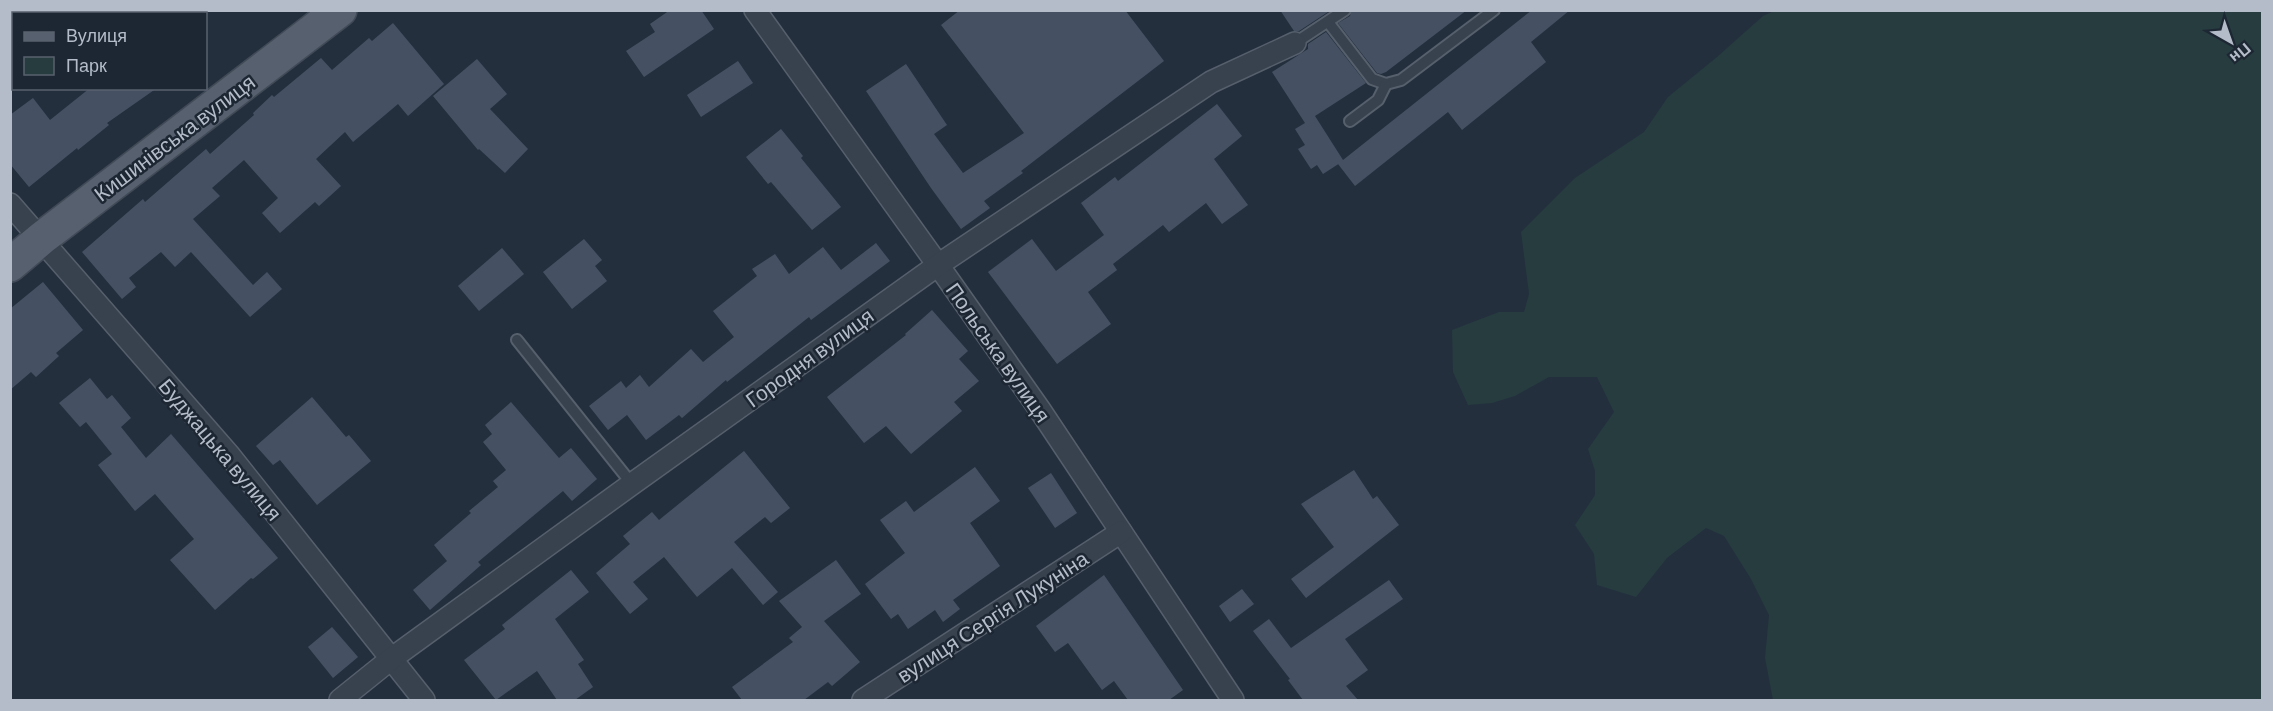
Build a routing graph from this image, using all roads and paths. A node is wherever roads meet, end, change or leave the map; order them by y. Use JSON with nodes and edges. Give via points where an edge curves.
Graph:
{"nodes":[{"id":1,"x":340,"y":10,"type":"edge"},
{"id":2,"x":755,"y":10,"type":"edge"},
{"id":3,"x":1345,"y":10,"type":"edge"},
{"id":4,"x":1494,"y":10,"type":"edge"},
{"id":5,"x":1328,"y":22,"type":"junction"},
{"id":6,"x":1295,"y":43,"type":"joint"},
{"id":7,"x":1386,"y":84,"type":"junction"},
{"id":8,"x":1350,"y":121,"type":"dead end"},
{"id":9,"x":10,"y":204,"type":"edge"},
{"id":10,"x":42,"y":238,"type":"junction"},
{"id":11,"x":10,"y":265,"type":"edge"},
{"id":12,"x":939,"y":265,"type":"junction"},
{"id":13,"x":517,"y":340,"type":"dead end"},
{"id":14,"x":632,"y":484,"type":"junction"},
{"id":15,"x":1121,"y":532,"type":"junction"},
{"id":16,"x":392,"y":659,"type":"junction"},
{"id":17,"x":340,"y":700,"type":"edge"},
{"id":18,"x":424,"y":700,"type":"edge"},
{"id":19,"x":863,"y":700,"type":"edge"},
{"id":20,"x":1233,"y":700,"type":"edge"}],
"edges":[{"from":1,"to":10,"type":"main road","name":"Кишинівська вулиця"},
{"from":2,"to":12,"type":"street","name":"Польська вулиця"},
{"from":3,"to":5,"type":"lane"},
{"from":4,"to":7,"type":"lane","via":[[1401,80]]},
{"from":5,"to":6,"type":"lane"},
{"from":5,"to":7,"type":"lane","via":[[1372,79]]},
{"from":6,"to":12,"type":"street","name":"Городня вулиця","via":[[1211,82]]},
{"from":7,"to":8,"type":"lane","via":[[1378,100]]},
{"from":9,"to":10,"type":"street","name":"Буджацька вулиця"},
{"from":10,"to":11,"type":"main road","name":"Кишинівська вулиця"},
{"from":10,"to":16,"type":"street","name":"Буджацька вулиця","via":[[230,456]]},
{"from":12,"to":14,"type":"street","name":"Городня вулиця"},
{"from":12,"to":15,"type":"street","name":"Польська вулиця"},
{"from":13,"to":14,"type":"lane"},
{"from":14,"to":16,"type":"street","name":"Городня вулиця"},
{"from":15,"to":19,"type":"street","name":"вулиця Сергія Лукуніна"},
{"from":15,"to":20,"type":"street","name":"Польська вулиця"},
{"from":16,"to":17,"type":"street","name":"Городня вулиця"},
{"from":16,"to":18,"type":"street","name":"Буджацька вулиця"}]}
